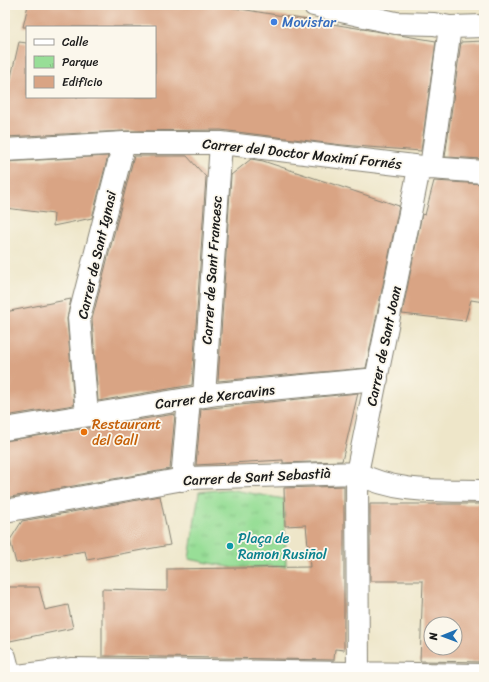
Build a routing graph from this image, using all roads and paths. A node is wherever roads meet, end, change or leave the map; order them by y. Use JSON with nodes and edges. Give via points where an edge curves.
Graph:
{"nodes":[{"id":1,"x":314,"y":5,"type":"edge"},
{"id":2,"x":439,"y":19,"type":"edge"},
{"id":3,"x":484,"y":26,"type":"edge"},
{"id":4,"x":124,"y":143,"type":"junction"},
{"id":5,"x":221,"y":143,"type":"junction"},
{"id":6,"x":5,"y":150,"type":"edge"},
{"id":7,"x":431,"y":168,"type":"junction"},
{"id":8,"x":484,"y":172,"type":"edge"},
{"id":9,"x":377,"y":379,"type":"junction"},
{"id":10,"x":196,"y":398,"type":"junction"},
{"id":11,"x":87,"y":415,"type":"junction"},
{"id":12,"x":5,"y":429,"type":"edge"},
{"id":13,"x":357,"y":472,"type":"junction"},
{"id":14,"x":182,"y":480,"type":"junction"},
{"id":15,"x":484,"y":491,"type":"edge"},
{"id":16,"x":5,"y":511,"type":"edge"},
{"id":17,"x":5,"y":657,"type":"edge"},
{"id":18,"x":484,"y":674,"type":"edge"},
{"id":19,"x":358,"y":675,"type":"edge"},
{"id":20,"x":10,"y":677,"type":"edge"}],
"edges":[{"from":1,"to":2,"type":"street","via":[[396,23]]},
{"from":2,"to":3,"type":"street"},
{"from":2,"to":7,"type":"street"},
{"from":4,"to":5,"type":"street","name":"Carrer del Doctor Maximí Fornés"},
{"from":4,"to":6,"type":"street","name":"Carrer del Doctor Maximí Fornés"},
{"from":4,"to":11,"type":"street","name":"Carrer de Sant Ignasi","via":[[79,318]]},
{"from":5,"to":7,"type":"street","name":"Carrer del Doctor Maximí Fornés"},
{"from":5,"to":10,"type":"street","name":"Carrer de Sant Francesc"},
{"from":7,"to":8,"type":"street","name":"Carrer del Doctor Maximí Fornés"},
{"from":7,"to":9,"type":"street","name":"Carrer de Sant Joan","via":[[419,169]]},
{"from":9,"to":10,"type":"street","name":"Carrer de Xercavins"},
{"from":9,"to":13,"type":"street","name":"Carrer de Sant Joan"},
{"from":10,"to":11,"type":"street","name":"Carrer de Xercavins"},
{"from":10,"to":14,"type":"street","name":"Carrer de Sant Francesc"},
{"from":11,"to":12,"type":"street","name":"Carrer de Xercavins"},
{"from":13,"to":14,"type":"street","name":"Carrer de Sant Sebastià"},
{"from":13,"to":15,"type":"street","via":[[374,482],[417,490]]},
{"from":13,"to":19,"type":"street","name":"Carrer de Sant Joan"},
{"from":14,"to":16,"type":"street","name":"Carrer de Sant Sebastià"},
{"from":17,"to":20,"type":"street"},
{"from":18,"to":19,"type":"street"},
{"from":19,"to":20,"type":"street","via":[[72,669]]}]}
